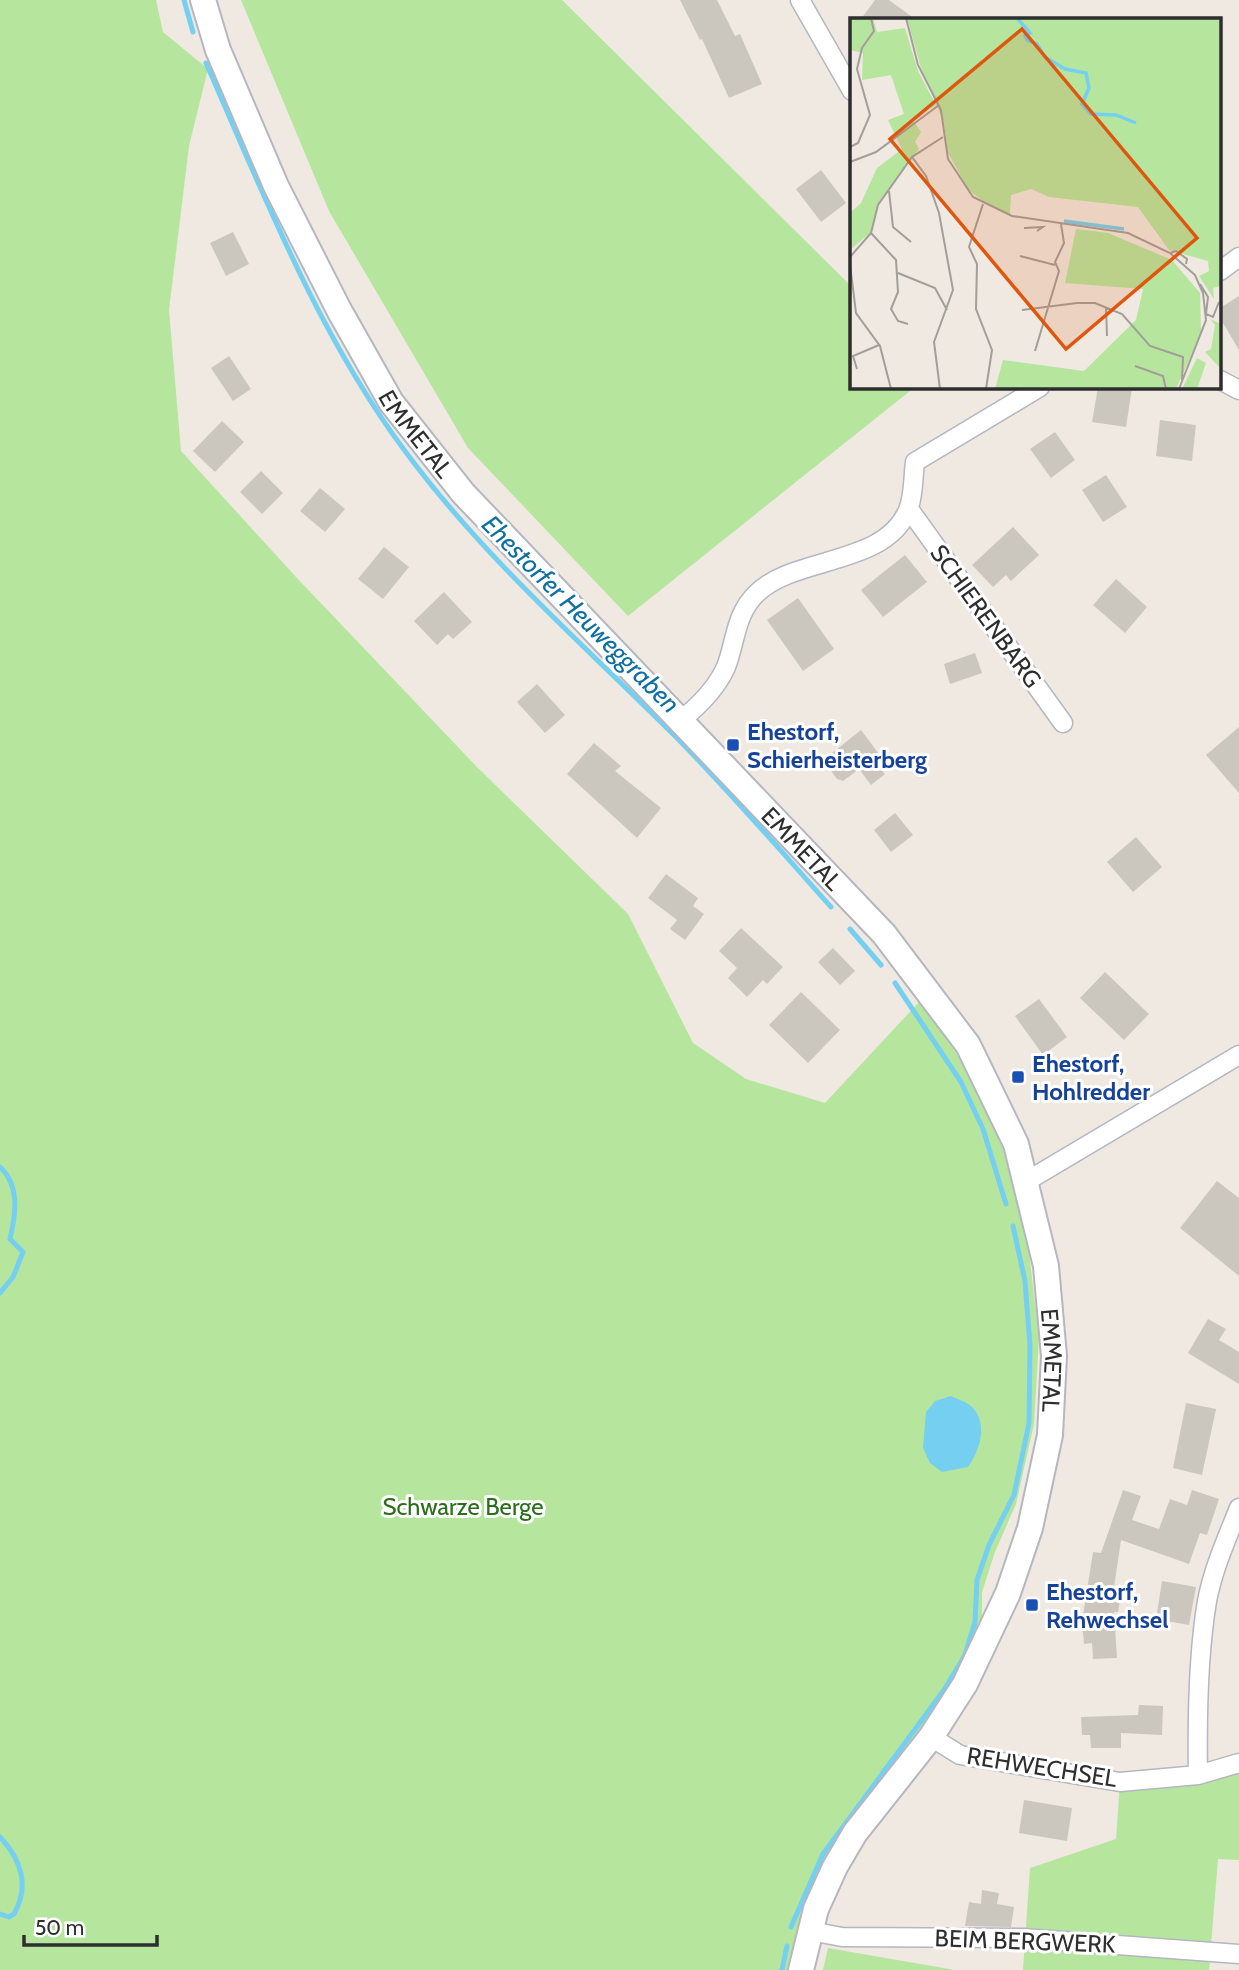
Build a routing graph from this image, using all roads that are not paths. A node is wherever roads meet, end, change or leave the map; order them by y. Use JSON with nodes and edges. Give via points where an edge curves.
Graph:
{"nodes":[{"id":1,"x":203,"y":0,"type":"edge"},
{"id":2,"x":800,"y":0,"type":"edge"},
{"id":3,"x":850,"y":88,"type":"edge"},
{"id":4,"x":1239,"y":257,"type":"edge"},
{"id":5,"x":1222,"y":270,"type":"edge"},
{"id":6,"x":1222,"y":381,"type":"edge"},
{"id":7,"x":1038,"y":388,"type":"edge"},
{"id":8,"x":1239,"y":390,"type":"edge"},
{"id":9,"x":909,"y":509,"type":"junction"},
{"id":10,"x":681,"y":720,"type":"junction"},
{"id":11,"x":1063,"y":723,"type":"dead end"},
{"id":12,"x":1239,"y":1055,"type":"edge"},
{"id":13,"x":1027,"y":1181,"type":"junction"},
{"id":14,"x":1239,"y":1508,"type":"edge"},
{"id":15,"x":931,"y":1737,"type":"junction"},
{"id":16,"x":1239,"y":1763,"type":"edge"},
{"id":17,"x":1198,"y":1775,"type":"junction"},
{"id":18,"x":810,"y":1931,"type":"junction"},
{"id":19,"x":1239,"y":1954,"type":"edge"},
{"id":20,"x":801,"y":1970,"type":"edge"}],
"edges":[{"from":1,"to":10,"type":"main road","name":"EMMETAL","via":[[233,88],[276,186],[391,401],[463,492]]},
{"from":2,"to":3,"type":"street"},
{"from":4,"to":5,"type":"street"},
{"from":6,"to":8,"type":"street"},
{"from":7,"to":9,"type":"street","via":[[915,462]]},
{"from":9,"to":10,"type":"street","via":[[894,530],[859,552],[759,591],[745,607],[726,666],[710,694]]},
{"from":9,"to":11,"type":"street","name":"SCHIERENBARG"},
{"from":10,"to":13,"type":"main road","name":"EMMETAL","via":[[807,850],[922,980],[968,1045],[995,1095]]},
{"from":12,"to":13,"type":"street"},
{"from":13,"to":15,"type":"main road","name":"EMMETAL","via":[[1047,1279],[1054,1356],[1050,1435],[1030,1528],[1008,1593],[987,1645]]},
{"from":14,"to":17,"type":"street","via":[[1207,1601]]},
{"from":15,"to":17,"type":"street","name":"REHWECHSEL","via":[[960,1755],[1120,1782]]},
{"from":15,"to":18,"type":"main road","name":"EMMETAL","via":[[845,1849]]},
{"from":16,"to":17,"type":"street","name":"REHWECHSEL"},
{"from":18,"to":19,"type":"street","name":"BEIM BERGWERK","via":[[842,1937],[1023,1938]]},
{"from":18,"to":20,"type":"main road","name":"EMMETAL"}]}
